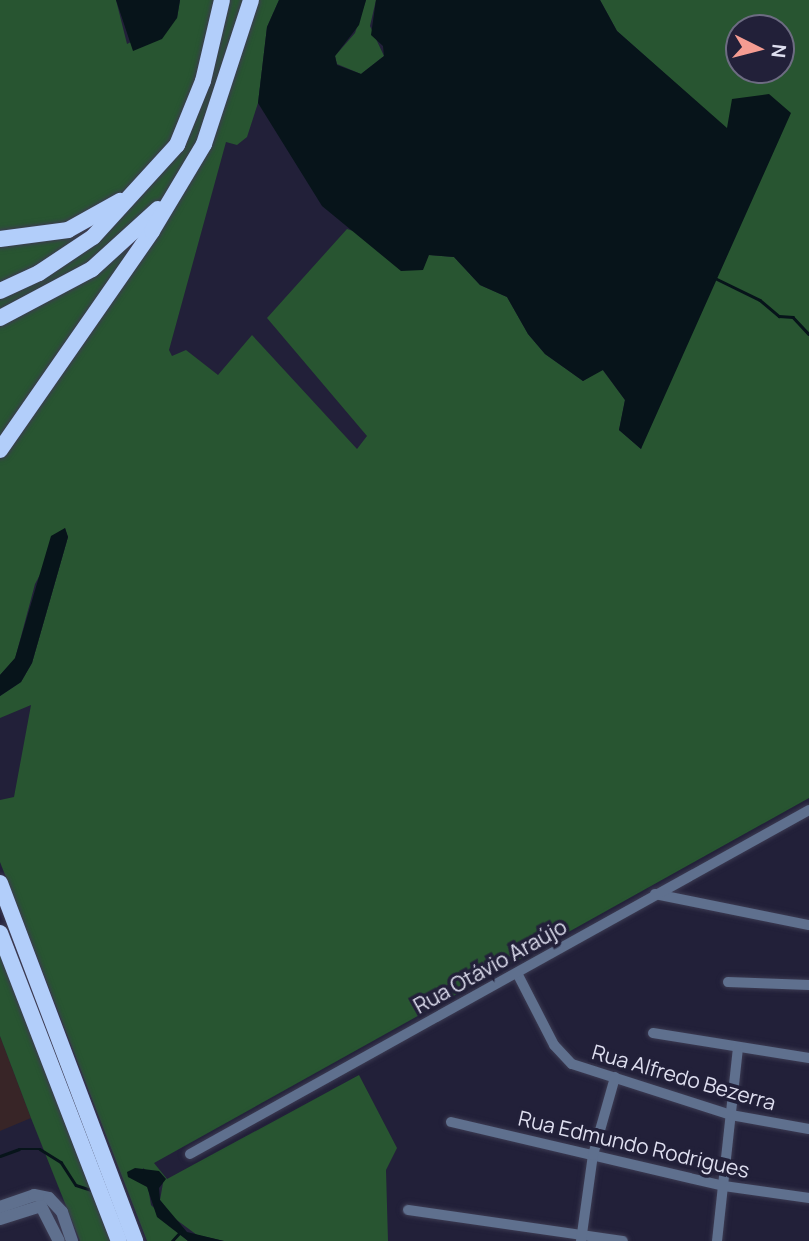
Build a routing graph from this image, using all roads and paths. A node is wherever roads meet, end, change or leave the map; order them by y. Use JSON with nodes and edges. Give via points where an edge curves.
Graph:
{"nodes":[{"id":1,"x":222,"y":0,"type":"edge"},
{"id":2,"x":251,"y":0,"type":"edge"},
{"id":3,"x":191,"y":117,"type":"junction"},
{"id":4,"x":155,"y":173,"type":"junction"},
{"id":5,"x":172,"y":195,"type":"junction"},
{"id":6,"x":0,"y":239,"type":"edge"},
{"id":7,"x":0,"y":291,"type":"edge"},
{"id":8,"x":0,"y":318,"type":"edge"},
{"id":9,"x":0,"y":450,"type":"edge"},
{"id":10,"x":809,"y":810,"type":"edge"},
{"id":11,"x":0,"y":883,"type":"edge"},
{"id":12,"x":655,"y":894,"type":"junction"},
{"id":13,"x":809,"y":925,"type":"edge"},
{"id":14,"x":0,"y":933,"type":"edge"},
{"id":15,"x":517,"y":974,"type":"junction"},
{"id":16,"x":728,"y":982,"type":"dead end"},
{"id":17,"x":809,"y":985,"type":"edge"},
{"id":18,"x":653,"y":1033,"type":"dead end"},
{"id":19,"x":738,"y":1049,"type":"junction"},
{"id":20,"x":809,"y":1058,"type":"edge"},
{"id":21,"x":615,"y":1077,"type":"junction"},
{"id":22,"x":731,"y":1115,"type":"junction"},
{"id":23,"x":451,"y":1122,"type":"dead end"},
{"id":24,"x":809,"y":1129,"type":"edge"},
{"id":25,"x":190,"y":1154,"type":"dead end"},
{"id":26,"x":593,"y":1155,"type":"junction"},
{"id":27,"x":724,"y":1186,"type":"junction"},
{"id":28,"x":809,"y":1198,"type":"edge"},
{"id":29,"x":41,"y":1200,"type":"junction"},
{"id":30,"x":0,"y":1207,"type":"edge"},
{"id":31,"x":408,"y":1210,"type":"dead end"},
{"id":32,"x":0,"y":1219,"type":"edge"},
{"id":33,"x":582,"y":1238,"type":"edge"},
{"id":34,"x":59,"y":1241,"type":"edge"},
{"id":35,"x":72,"y":1241,"type":"edge"},
{"id":36,"x":119,"y":1241,"type":"edge"},
{"id":37,"x":135,"y":1241,"type":"edge"},
{"id":38,"x":622,"y":1241,"type":"edge"},
{"id":39,"x":717,"y":1241,"type":"edge"}],
"edges":[{"from":1,"to":3,"type":"highway"},
{"from":2,"to":5,"type":"highway","via":[[216,117]]},
{"from":3,"to":4,"type":"highway"},
{"from":3,"to":5,"type":"highway"},
{"from":4,"to":6,"type":"highway","via":[[109,210],[68,230]]},
{"from":4,"to":7,"type":"highway","via":[[113,219],[73,253]]},
{"from":5,"to":8,"type":"highway","via":[[92,269]]},
{"from":5,"to":9,"type":"highway","via":[[145,243]]},
{"from":10,"to":12,"type":"street","name":"Rua Otávio Araújo"},
{"from":11,"to":37,"type":"highway"},
{"from":12,"to":13,"type":"street"},
{"from":12,"to":15,"type":"street","name":"Rua Otávio Araújo"},
{"from":14,"to":36,"type":"highway"},
{"from":15,"to":21,"type":"street","name":"Rua Alfredo Bezerra","via":[[564,1059]]},
{"from":15,"to":25,"type":"street","name":"Rua Otávio Araújo"},
{"from":16,"to":17,"type":"street"},
{"from":18,"to":19,"type":"street"},
{"from":19,"to":20,"type":"street"},
{"from":19,"to":22,"type":"street"},
{"from":21,"to":22,"type":"street","name":"Rua Alfredo Bezerra"},
{"from":21,"to":26,"type":"street"},
{"from":22,"to":24,"type":"street","name":"Rua Alfredo Bezerra"},
{"from":22,"to":27,"type":"street"},
{"from":23,"to":26,"type":"street","name":"Rua Edmundo Rodrigues"},
{"from":26,"to":27,"type":"street","name":"Rua Edmundo Rodrigues"},
{"from":26,"to":33,"type":"street"},
{"from":27,"to":28,"type":"street","name":"Rua Edmundo Rodrigues"},
{"from":27,"to":39,"type":"street"},
{"from":29,"to":30,"type":"street"},
{"from":29,"to":32,"type":"street"},
{"from":29,"to":34,"type":"street"},
{"from":29,"to":35,"type":"street","via":[[62,1212]]},
{"from":31,"to":33,"type":"street"},
{"from":33,"to":38,"type":"street"}]}
